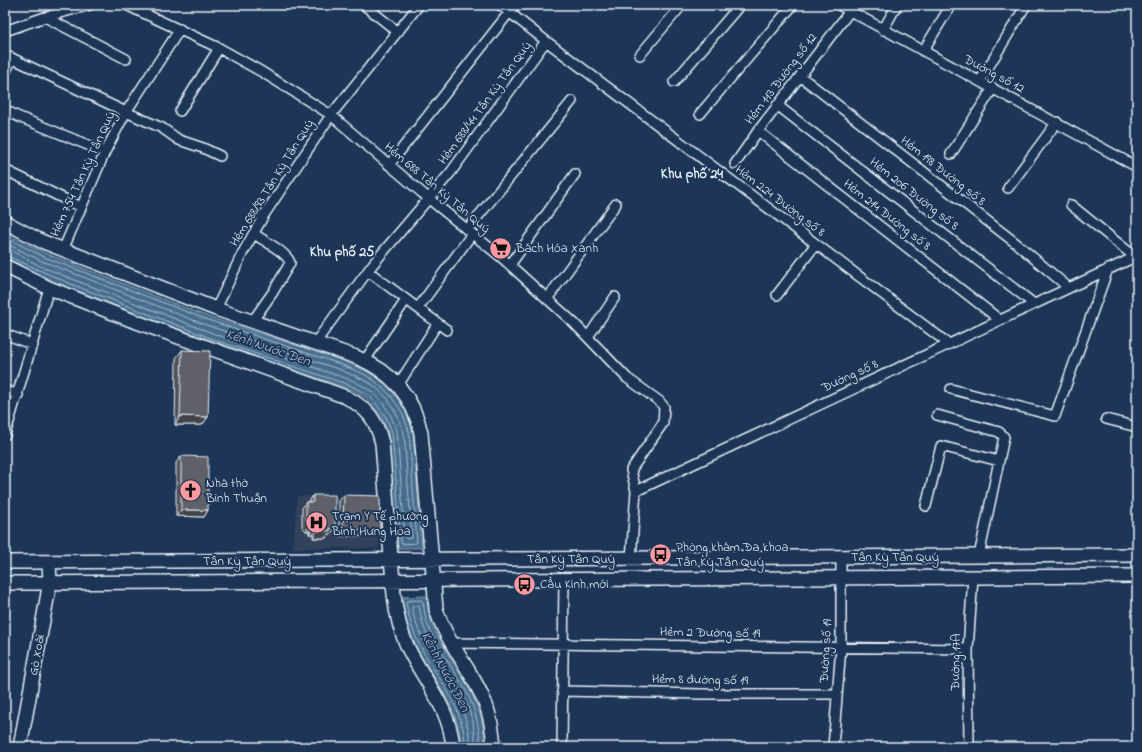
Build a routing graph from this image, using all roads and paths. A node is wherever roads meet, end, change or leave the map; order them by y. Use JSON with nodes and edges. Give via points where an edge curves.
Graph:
{"nodes":[{"id":1,"x":90,"y":5,"type":"edge"},
{"id":2,"x":126,"y":5,"type":"edge"},
{"id":3,"x":364,"y":5,"type":"edge"},
{"id":4,"x":419,"y":5,"type":"edge"},
{"id":5,"x":500,"y":5,"type":"edge"},
{"id":6,"x":682,"y":5,"type":"edge"},
{"id":7,"x":740,"y":5,"type":"edge"},
{"id":8,"x":793,"y":5,"type":"edge"},
{"id":9,"x":839,"y":5,"type":"edge"},
{"id":10,"x":897,"y":5,"type":"edge"},
{"id":11,"x":951,"y":5,"type":"edge"},
{"id":12,"x":1026,"y":5,"type":"edge"},
{"id":13,"x":512,"y":9,"type":"edge"},
{"id":14,"x":850,"y":11,"type":"junction"},
{"id":15,"x":45,"y":18,"type":"junction"},
{"id":16,"x":180,"y":29,"type":"junction"},
{"id":17,"x":883,"y":30,"type":"junction"},
{"id":18,"x":5,"y":31,"type":"edge"},
{"id":19,"x":398,"y":32,"type":"junction"},
{"id":20,"x":546,"y":41,"type":"junction"},
{"id":21,"x":219,"y":48,"type":"junction"},
{"id":22,"x":923,"y":51,"type":"junction"},
{"id":23,"x":640,"y":55,"type":"dead end"},
{"id":24,"x":9,"y":57,"type":"edge"},
{"id":25,"x":126,"y":59,"type":"dead end"},
{"id":26,"x":5,"y":73,"type":"edge"},
{"id":27,"x":800,"y":76,"type":"junction"},
{"id":28,"x":980,"y":81,"type":"junction"},
{"id":29,"x":674,"y":82,"type":"dead end"},
{"id":30,"x":993,"y":88,"type":"junction"},
{"id":31,"x":572,"y":101,"type":"dead end"},
{"id":32,"x":777,"y":105,"type":"junction"},
{"id":33,"x":5,"y":110,"type":"edge"},
{"id":34,"x":180,"y":111,"type":"dead end"},
{"id":35,"x":126,"y":112,"type":"junction"},
{"id":36,"x":700,"y":114,"type":"dead end"},
{"id":37,"x":331,"y":115,"type":"junction"},
{"id":38,"x":1057,"y":122,"type":"junction"},
{"id":39,"x":758,"y":131,"type":"junction"},
{"id":40,"x":105,"y":152,"type":"junction"},
{"id":41,"x":951,"y":154,"type":"dead end"},
{"id":42,"x":220,"y":156,"type":"dead end"},
{"id":43,"x":735,"y":164,"type":"dead end"},
{"id":44,"x":389,"y":165,"type":"junction"},
{"id":45,"x":1137,"y":167,"type":"edge"},
{"id":46,"x":5,"y":170,"type":"edge"},
{"id":47,"x":575,"y":174,"type":"dead end"},
{"id":48,"x":1008,"y":188,"type":"dead end"},
{"id":49,"x":428,"y":198,"type":"junction"},
{"id":50,"x":616,"y":204,"type":"dead end"},
{"id":51,"x":1071,"y":205,"type":"dead end"},
{"id":52,"x":81,"y":207,"type":"junction"},
{"id":53,"x":5,"y":222,"type":"edge"},
{"id":54,"x":469,"y":232,"type":"junction"},
{"id":55,"x":254,"y":234,"type":"junction"},
{"id":56,"x":816,"y":244,"type":"junction"},
{"id":57,"x":63,"y":250,"type":"junction"},
{"id":58,"x":1136,"y":256,"type":"edge"},
{"id":59,"x":510,"y":265,"type":"junction"},
{"id":60,"x":5,"y":266,"type":"edge"},
{"id":61,"x":1108,"y":269,"type":"junction"},
{"id":62,"x":368,"y":271,"type":"junction"},
{"id":63,"x":49,"y":288,"type":"junction"},
{"id":64,"x":1069,"y":288,"type":"junction"},
{"id":65,"x":777,"y":295,"type":"dead end"},
{"id":66,"x":615,"y":298,"type":"dead end"},
{"id":67,"x":547,"y":299,"type":"junction"},
{"id":68,"x":406,"y":300,"type":"junction"},
{"id":69,"x":1034,"y":304,"type":"junction"},
{"id":70,"x":418,"y":308,"type":"junction"},
{"id":71,"x":216,"y":309,"type":"junction"},
{"id":72,"x":1000,"y":320,"type":"junction"},
{"id":73,"x":252,"y":322,"type":"junction"},
{"id":74,"x":438,"y":323,"type":"junction"},
{"id":75,"x":447,"y":330,"type":"dead end"},
{"id":76,"x":5,"y":334,"type":"edge"},
{"id":77,"x":588,"y":336,"type":"junction"},
{"id":78,"x":315,"y":343,"type":"junction"},
{"id":79,"x":949,"y":344,"type":"junction"},
{"id":80,"x":33,"y":345,"type":"junction"},
{"id":81,"x":366,"y":360,"type":"junction"},
{"id":82,"x":398,"y":385,"type":"junction"},
{"id":83,"x":951,"y":389,"type":"dead end"},
{"id":84,"x":5,"y":390,"type":"edge"},
{"id":85,"x":18,"y":395,"type":"junction"},
{"id":86,"x":937,"y":415,"type":"dead end"},
{"id":87,"x":1106,"y":419,"type":"dead end"},
{"id":88,"x":1137,"y":427,"type":"edge"},
{"id":89,"x":5,"y":435,"type":"edge"},
{"id":90,"x":999,"y":461,"type":"junction"},
{"id":91,"x":636,"y":491,"type":"junction"},
{"id":92,"x":926,"y":506,"type":"dead end"},
{"id":93,"x":1137,"y":555,"type":"edge"},
{"id":94,"x":979,"y":556,"type":"junction"},
{"id":95,"x":841,"y":557,"type":"junction"},
{"id":96,"x":631,"y":558,"type":"junction"},
{"id":97,"x":391,"y":560,"type":"junction"},
{"id":98,"x":432,"y":560,"type":"junction"},
{"id":99,"x":5,"y":562,"type":"edge"},
{"id":100,"x":49,"y":562,"type":"junction"},
{"id":101,"x":1137,"y":576,"type":"edge"},
{"id":102,"x":973,"y":577,"type":"junction"},
{"id":103,"x":842,"y":578,"type":"junction"},
{"id":104,"x":564,"y":579,"type":"junction"},
{"id":105,"x":393,"y":580,"type":"junction"},
{"id":106,"x":433,"y":580,"type":"junction"},
{"id":107,"x":50,"y":582,"type":"junction"},
{"id":108,"x":5,"y":583,"type":"edge"},
{"id":109,"x":451,"y":643,"type":"junction"},
{"id":110,"x":563,"y":644,"type":"junction"},
{"id":111,"x":841,"y":647,"type":"junction"},
{"id":112,"x":968,"y":649,"type":"junction"},
{"id":113,"x":562,"y":690,"type":"junction"},
{"id":114,"x":837,"y":694,"type":"junction"},
{"id":115,"x":20,"y":747,"type":"edge"},
{"id":116,"x":453,"y":747,"type":"edge"},
{"id":117,"x":494,"y":747,"type":"edge"},
{"id":118,"x":562,"y":747,"type":"edge"},
{"id":119,"x":833,"y":747,"type":"edge"},
{"id":120,"x":969,"y":747,"type":"edge"}],
"edges":[{"from":1,"to":15,"type":"street"},
{"from":2,"to":16,"type":"street","name":"Hẻm 688 Tân Kỳ Tân Quý"},
{"from":3,"to":19,"type":"street"},
{"from":4,"to":19,"type":"street","name":"Hẻm 688/93 Tân Kỳ Tân Quý"},
{"from":5,"to":13,"type":"street","name":"Hẻm 224 Đường số 8"},
{"from":6,"to":23,"type":"street"},
{"from":7,"to":29,"type":"street"},
{"from":8,"to":36,"type":"street"},
{"from":9,"to":14,"type":"street","name":"Đường số 12"},
{"from":10,"to":17,"type":"street"},
{"from":11,"to":22,"type":"street"},
{"from":12,"to":28,"type":"street"},
{"from":13,"to":20,"type":"street","name":"Hẻm 224 Đường số 8"},
{"from":13,"to":44,"type":"street"},
{"from":14,"to":17,"type":"street","name":"Đường số 12"},
{"from":14,"to":27,"type":"street","name":"Hẻm 113 Đường số 12"},
{"from":15,"to":18,"type":"street"},
{"from":15,"to":25,"type":"street"},
{"from":16,"to":21,"type":"street","name":"Hẻm 688 Tân Kỳ Tân Quý"},
{"from":16,"to":35,"type":"street","name":"Hẻm 754 Tân Kỳ Tân Quý"},
{"from":17,"to":22,"type":"street","name":"Đường số 12"},
{"from":19,"to":37,"type":"street","name":"Hẻm 688/93 Tân Kỳ Tân Quý"},
{"from":20,"to":49,"type":"street","name":"Hẻm 688/44 Tân Kỳ Tân Quý","via":[[451,172]]},
{"from":20,"to":56,"type":"street","name":"Hẻm 224 Đường số 8"},
{"from":21,"to":34,"type":"street"},
{"from":21,"to":37,"type":"street","name":"Hẻm 688 Tân Kỳ Tân Quý"},
{"from":22,"to":28,"type":"street","name":"Đường số 12"},
{"from":24,"to":26,"type":"street"},
{"from":24,"to":35,"type":"street"},
{"from":27,"to":32,"type":"street","name":"Hẻm 113 Đường số 12"},
{"from":27,"to":64,"type":"street","name":"Hẻm 198 Đường số 8","via":[[1017,244]]},
{"from":28,"to":30,"type":"street","name":"Đường số 12"},
{"from":30,"to":38,"type":"street","name":"Đường số 12"},
{"from":30,"to":41,"type":"street"},
{"from":31,"to":54,"type":"street"},
{"from":32,"to":39,"type":"street","name":"Hẻm 113 Đường số 12"},
{"from":32,"to":69,"type":"street","name":"Hẻm 206 Đường số 8"},
{"from":33,"to":40,"type":"street"},
{"from":35,"to":40,"type":"street","name":"Hẻm 754 Tân Kỳ Tân Quý"},
{"from":35,"to":42,"type":"street","via":[[162,128],[179,140]]},
{"from":37,"to":44,"type":"street","name":"Hẻm 688 Tân Kỳ Tân Quý"},
{"from":37,"to":55,"type":"street","name":"Hẻm 688/93 Tân Kỳ Tân Quý"},
{"from":38,"to":45,"type":"street","name":"Đường số 12"},
{"from":38,"to":48,"type":"street"},
{"from":39,"to":43,"type":"street","name":"Hẻm 113 Đường số 12"},
{"from":39,"to":72,"type":"street","name":"Hẻm 214 Đường số 8"},
{"from":40,"to":52,"type":"street","name":"Hẻm 754 Tân Kỳ Tân Quý"},
{"from":44,"to":49,"type":"street","name":"Hẻm 688 Tân Kỳ Tân Quý"},
{"from":46,"to":52,"type":"street"},
{"from":47,"to":59,"type":"street"},
{"from":49,"to":54,"type":"street","name":"Hẻm 688 Tân Kỳ Tân Quý"},
{"from":49,"to":62,"type":"street","name":"Hẻm 688/44 Tân Kỳ Tân Quý"},
{"from":50,"to":67,"type":"street"},
{"from":51,"to":58,"type":"street"},
{"from":52,"to":57,"type":"street","name":"Hẻm 754 Tân Kỳ Tân Quý"},
{"from":53,"to":57,"type":"main road"},
{"from":54,"to":59,"type":"street","name":"Hẻm 688 Tân Kỳ Tân Quý"},
{"from":54,"to":70,"type":"street"},
{"from":55,"to":71,"type":"street","name":"Hẻm 688/93 Tân Kỳ Tân Quý"},
{"from":55,"to":73,"type":"street","via":[[284,255],[290,263]]},
{"from":56,"to":65,"type":"street"},
{"from":56,"to":79,"type":"street","name":"Hẻm 224 Đường số 8"},
{"from":57,"to":71,"type":"main road"},
{"from":58,"to":61,"type":"street","name":"Đường số 8"},
{"from":59,"to":67,"type":"street","name":"Hẻm 688 Tân Kỳ Tân Quý"},
{"from":60,"to":63,"type":"main road"},
{"from":61,"to":64,"type":"street","name":"Đường số 8"},
{"from":61,"to":83,"type":"street","via":[[1055,416]]},
{"from":62,"to":68,"type":"street"},
{"from":62,"to":78,"type":"street","name":"Hẻm 688/44 Tân Kỳ Tân Quý"},
{"from":63,"to":80,"type":"street"},
{"from":63,"to":97,"type":"main road","via":[[346,397],[362,407],[373,419],[382,443]]},
{"from":64,"to":69,"type":"street","name":"Đường số 8"},
{"from":66,"to":77,"type":"street"},
{"from":67,"to":77,"type":"street","name":"Hẻm 688 Tân Kỳ Tân Quý"},
{"from":68,"to":70,"type":"street"},
{"from":68,"to":81,"type":"street"},
{"from":69,"to":72,"type":"street","name":"Đường số 8"},
{"from":70,"to":74,"type":"street"},
{"from":71,"to":73,"type":"main road"},
{"from":72,"to":79,"type":"street","name":"Đường số 8"},
{"from":73,"to":78,"type":"main road"},
{"from":74,"to":75,"type":"street"},
{"from":74,"to":82,"type":"street"},
{"from":76,"to":80,"type":"street"},
{"from":77,"to":91,"type":"street","name":"Hẻm 688 Tân Kỳ Tân Quý","via":[[627,378],[664,407],[663,424],[631,470]]},
{"from":78,"to":81,"type":"main road"},
{"from":79,"to":91,"type":"street","name":"Đường số 8"},
{"from":80,"to":85,"type":"street"},
{"from":81,"to":82,"type":"main road"},
{"from":82,"to":98,"type":"main road","via":[[415,410],[421,433]]},
{"from":84,"to":85,"type":"street"},
{"from":85,"to":89,"type":"street"},
{"from":86,"to":90,"type":"street","via":[[1003,434]]},
{"from":87,"to":88,"type":"street"},
{"from":90,"to":92,"type":"street","via":[[941,446]]},
{"from":90,"to":94,"type":"street"},
{"from":91,"to":96,"type":"street"},
{"from":93,"to":94,"type":"main road","name":"Tân Kỳ Tân Quý"},
{"from":94,"to":95,"type":"main road","name":"Tân Kỳ Tân Quý"},
{"from":95,"to":96,"type":"main road","name":"Tân Kỳ Tân Quý"},
{"from":95,"to":103,"type":"street","name":"Đường số 19"},
{"from":96,"to":98,"type":"main road","name":"Tân Kỳ Tân Quý"},
{"from":97,"to":98,"type":"main road","name":"Tân Kỳ Tân Quý"},
{"from":97,"to":100,"type":"main road","name":"Tân Kỳ Tân Quý"},
{"from":97,"to":105,"type":"main road"},
{"from":98,"to":106,"type":"main road"},
{"from":99,"to":100,"type":"main road","name":"Tân Kỳ Tân Quý"},
{"from":100,"to":107,"type":"main road","name":"Gò Xoài"},
{"from":101,"to":102,"type":"main road","name":"Tân Kỳ Tân Quý"},
{"from":102,"to":103,"type":"main road","name":"Tân Kỳ Tân Quý"},
{"from":102,"to":112,"type":"street","name":"Đường 17A"},
{"from":103,"to":104,"type":"main road","name":"Tân Kỳ Tân Quý"},
{"from":103,"to":111,"type":"street","name":"Đường số 19"},
{"from":104,"to":106,"type":"main road","name":"Tân Kỳ Tân Quý"},
{"from":104,"to":110,"type":"street"},
{"from":105,"to":106,"type":"main road","name":"Tân Kỳ Tân Quý"},
{"from":105,"to":107,"type":"main road","name":"Tân Kỳ Tân Quý"},
{"from":105,"to":116,"type":"main road","via":[[400,629],[408,649],[444,710]]},
{"from":106,"to":109,"type":"main road","via":[[439,620]]},
{"from":107,"to":108,"type":"main road","name":"Tân Kỳ Tân Quý"},
{"from":107,"to":115,"type":"main road","name":"Gò Xoài"},
{"from":109,"to":110,"type":"street","name":"Hẻm 2 Đường số 19"},
{"from":109,"to":117,"type":"main road","via":[[474,680],[487,708]]},
{"from":110,"to":111,"type":"street","name":"Hẻm 2 Đường số 19"},
{"from":110,"to":113,"type":"street"},
{"from":111,"to":112,"type":"street","name":"Hẻm 2 Đường số 19"},
{"from":111,"to":114,"type":"street","name":"Đường số 19"},
{"from":112,"to":120,"type":"street","name":"Đường 17A"},
{"from":113,"to":114,"type":"street","name":"Hẻm 8 đường số 19"},
{"from":113,"to":118,"type":"street"},
{"from":114,"to":119,"type":"street","name":"Đường số 19"}]}
